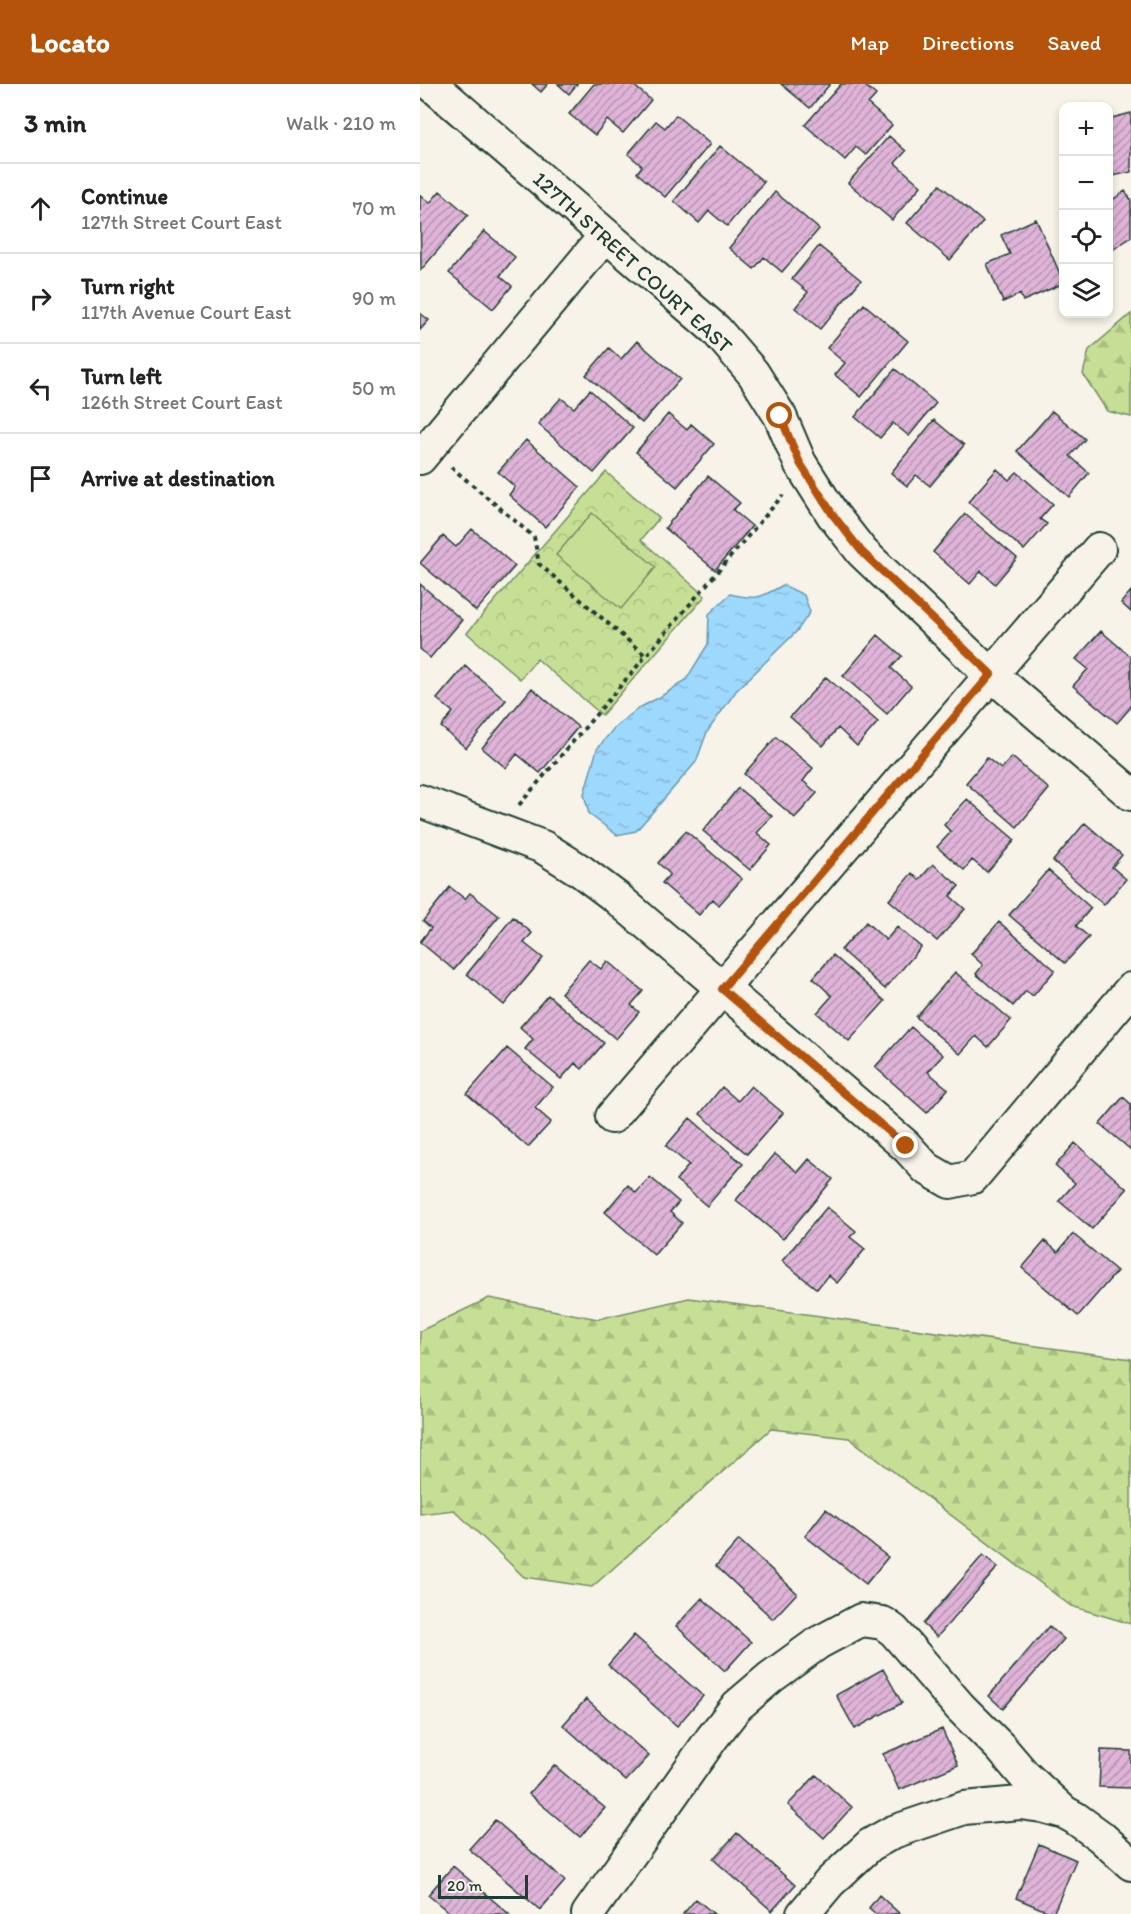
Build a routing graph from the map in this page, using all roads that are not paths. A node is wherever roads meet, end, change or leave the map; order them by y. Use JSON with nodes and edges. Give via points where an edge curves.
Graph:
{"nodes":[{"id":1,"x":432,"y":84,"type":"edge"},
{"id":2,"x":605,"y":236,"type":"junction"},
{"id":3,"x":434,"y":461,"type":"edge"},
{"id":4,"x":1099,"y":549,"type":"dead end"},
{"id":5,"x":991,"y":674,"type":"junction"},
{"id":6,"x":1131,"y":794,"type":"edge"},
{"id":7,"x":420,"y":801,"type":"edge"},
{"id":8,"x":722,"y":989,"type":"junction"},
{"id":9,"x":1131,"y":989,"type":"edge"},
{"id":10,"x":612,"y":1116,"type":"dead end"},
{"id":11,"x":1064,"y":1812,"type":"junction"},
{"id":12,"x":1131,"y":1843,"type":"edge"},
{"id":13,"x":1131,"y":1864,"type":"edge"},
{"id":14,"x":588,"y":1914,"type":"edge"},
{"id":15,"x":803,"y":1914,"type":"edge"}],
"edges":[{"from":1,"to":2,"type":"street","name":"127TH STREET COURT EAST"},
{"from":2,"to":3,"type":"street"},
{"from":2,"to":5,"type":"street","name":"127TH STREET COURT EAST","via":[[716,330],[753,373],[780,416],[800,463],[840,525],[862,552]]},
{"from":4,"to":5,"type":"street"},
{"from":5,"to":6,"type":"street","name":"127TH STREET COURT EAST"},
{"from":5,"to":8,"type":"street"},
{"from":7,"to":8,"type":"street","via":[[543,846],[581,870]]},
{"from":8,"to":9,"type":"street","via":[[906,1146],[926,1168],[950,1182],[973,1177],[980,1170]]},
{"from":8,"to":10,"type":"street"},
{"from":11,"to":12,"type":"street","via":[[1098,1824]]},
{"from":11,"to":13,"type":"street","via":[[1100,1836]]},
{"from":11,"to":14,"type":"street","via":[[1024,1776],[894,1631],[883,1623],[861,1620],[818,1643],[737,1706]]},
{"from":11,"to":15,"type":"street","via":[[1020,1803],[964,1808],[893,1832],[870,1845]]}]}
